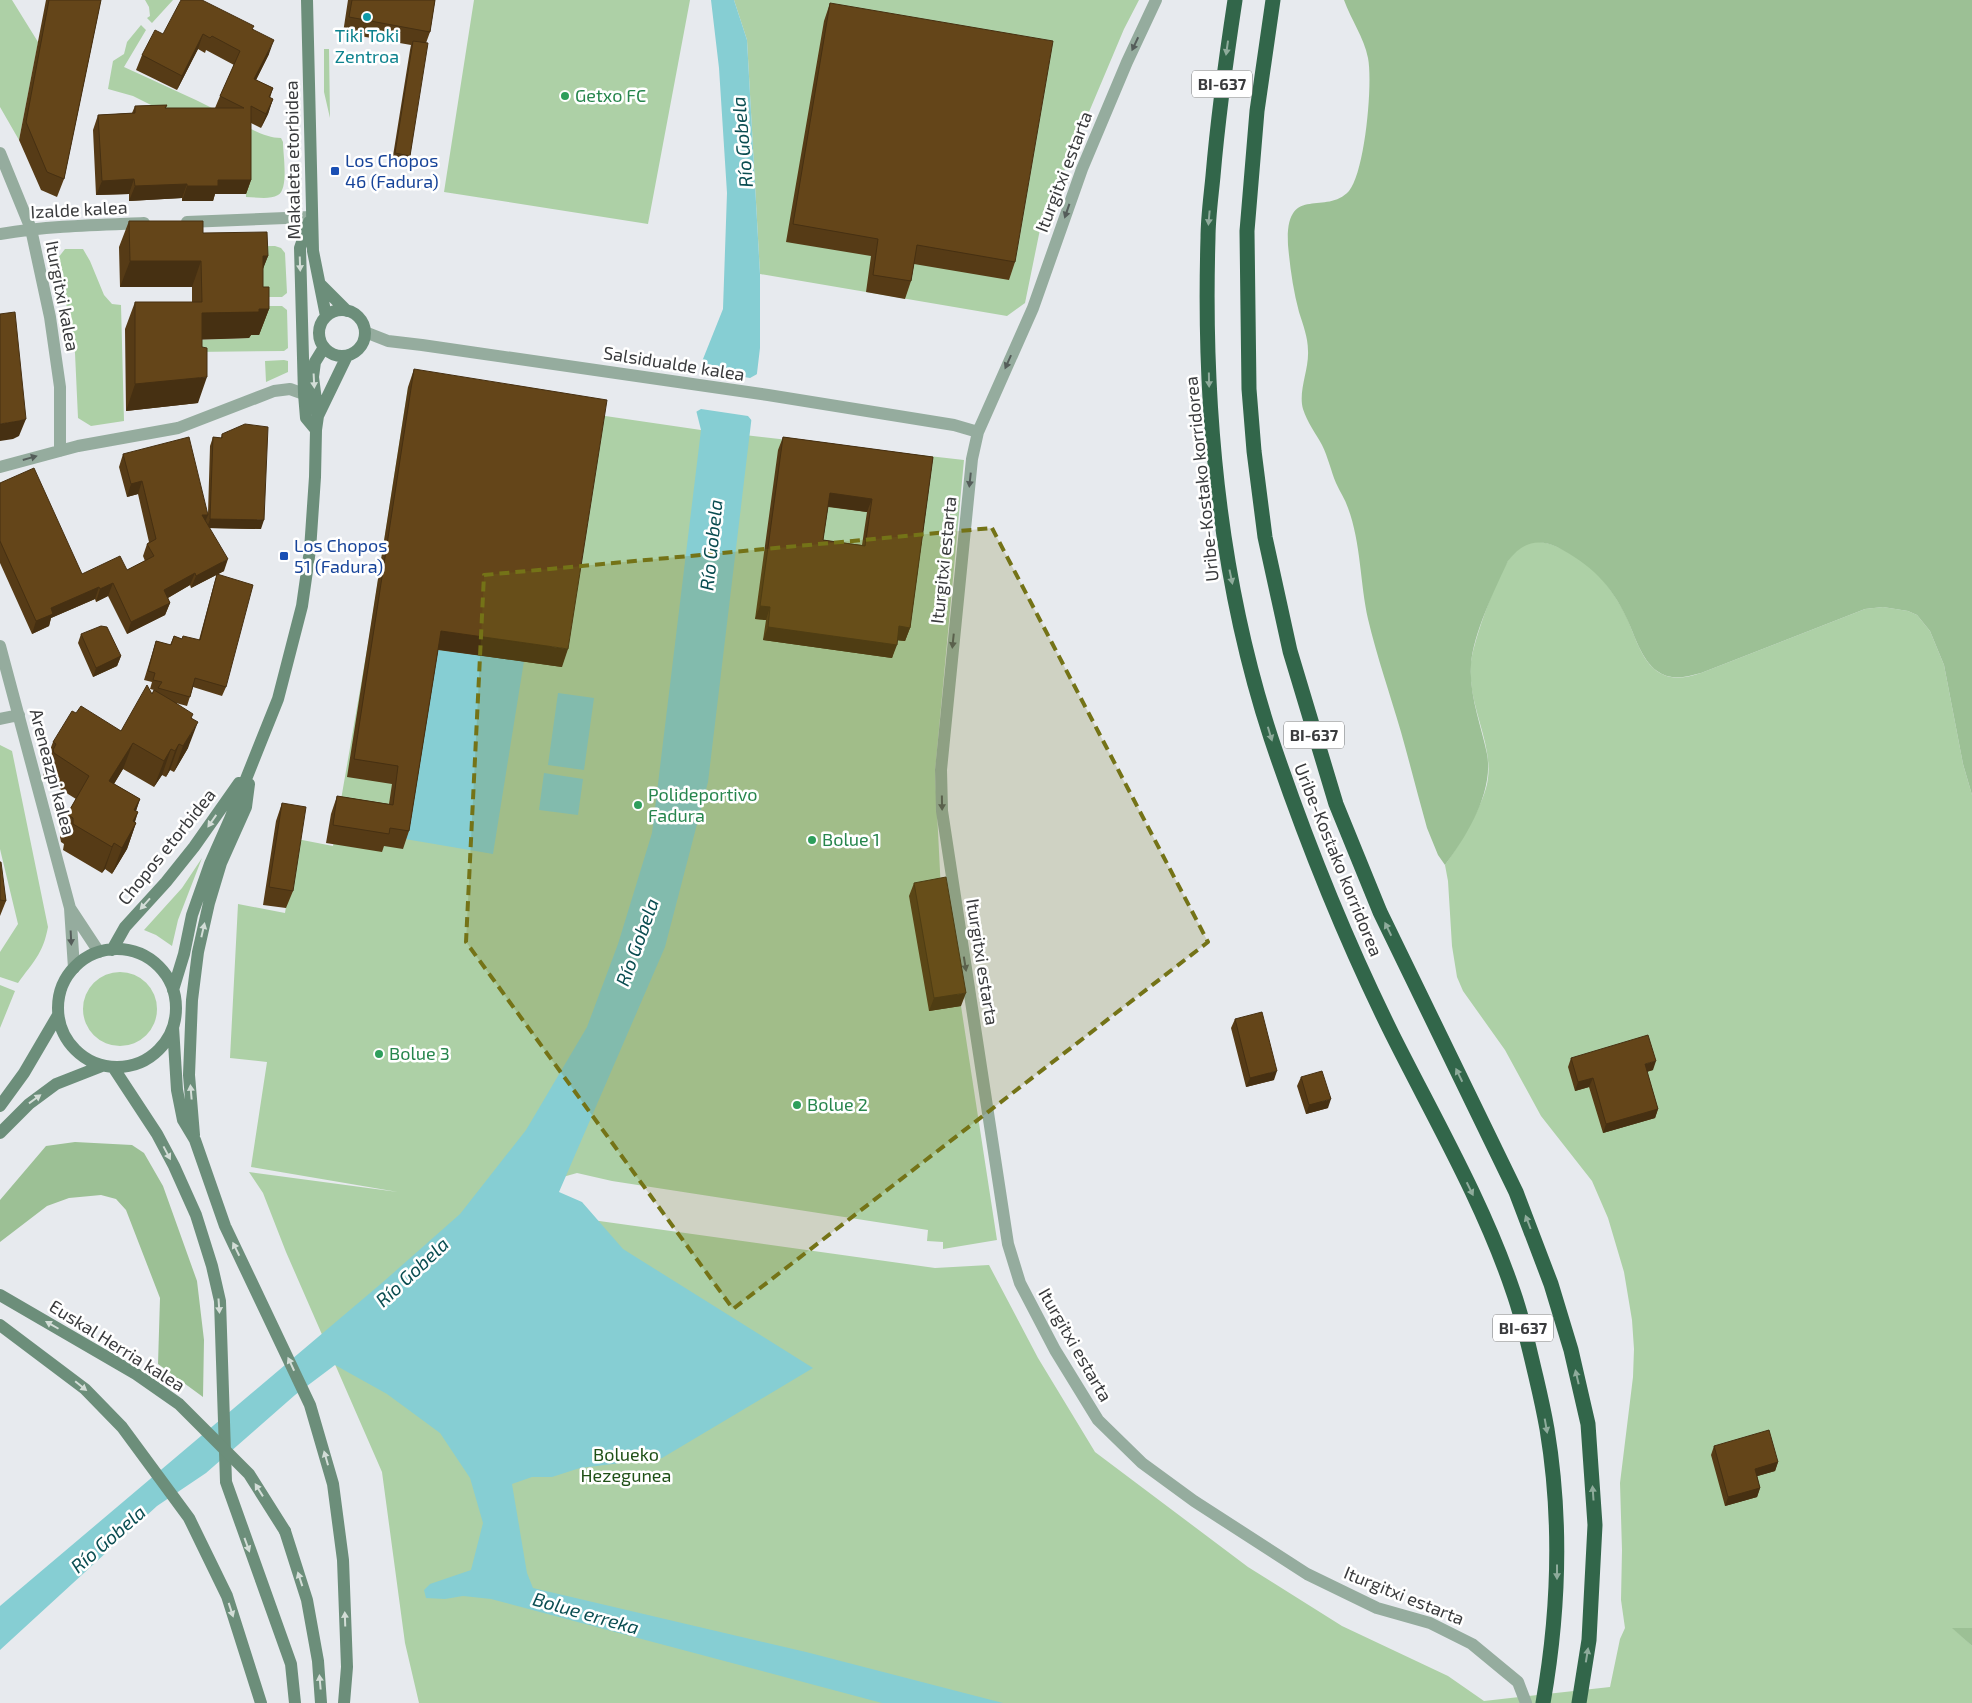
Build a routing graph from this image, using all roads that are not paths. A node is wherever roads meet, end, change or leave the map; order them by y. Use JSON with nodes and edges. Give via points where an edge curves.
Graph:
{"nodes":[{"id":1,"x":306,"y":0,"type":"edge"},
{"id":2,"x":1156,"y":0,"type":"edge"},
{"id":3,"x":1235,"y":0,"type":"edge"},
{"id":4,"x":1273,"y":0,"type":"edge"},
{"id":5,"x":0,"y":153,"type":"edge"},
{"id":6,"x":311,"y":218,"type":"junction"},
{"id":7,"x":31,"y":229,"type":"junction"},
{"id":8,"x":0,"y":234,"type":"edge"},
{"id":9,"x":321,"y":284,"type":"junction"},
{"id":10,"x":347,"y":311,"type":"junction"},
{"id":11,"x":326,"y":316,"type":"junction"},
{"id":12,"x":365,"y":332,"type":"junction"},
{"id":13,"x":323,"y":349,"type":"junction"},
{"id":14,"x":348,"y":356,"type":"junction"},
{"id":15,"x":304,"y":394,"type":"junction"},
{"id":16,"x":318,"y":416,"type":"junction"},
{"id":17,"x":316,"y":430,"type":"junction"},
{"id":18,"x":978,"y":432,"type":"junction"},
{"id":19,"x":60,"y":451,"type":"junction"},
{"id":20,"x":0,"y":467,"type":"edge"},
{"id":21,"x":0,"y":646,"type":"edge"},
{"id":22,"x":19,"y":715,"type":"junction"},
{"id":23,"x":0,"y":719,"type":"edge"},
{"id":24,"x":251,"y":767,"type":"junction"},
{"id":25,"x":70,"y":908,"type":"junction"},
{"id":26,"x":106,"y":951,"type":"junction"},
{"id":27,"x":74,"y":968,"type":"junction"},
{"id":28,"x":173,"y":990,"type":"junction"},
{"id":29,"x":58,"y":1015,"type":"junction"},
{"id":30,"x":173,"y":1027,"type":"junction"},
{"id":31,"x":107,"y":1067,"type":"junction"},
{"id":32,"x":0,"y":1106,"type":"edge"},
{"id":33,"x":0,"y":1133,"type":"edge"},
{"id":34,"x":194,"y":1140,"type":"junction"},
{"id":35,"x":0,"y":1295,"type":"edge"},
{"id":36,"x":0,"y":1325,"type":"edge"},
{"id":37,"x":295,"y":1702,"type":"edge"},
{"id":38,"x":262,"y":1703,"type":"edge"},
{"id":39,"x":321,"y":1703,"type":"edge"},
{"id":40,"x":344,"y":1703,"type":"edge"},
{"id":41,"x":1526,"y":1703,"type":"edge"},
{"id":42,"x":1543,"y":1703,"type":"edge"},
{"id":43,"x":1579,"y":1703,"type":"edge"}],
"edges":[{"from":1,"to":6,"type":"street","name":"Makaleta etorbidea"},
{"from":2,"to":18,"type":"street","name":"Iturgitxi estarta","one_way":true,"via":[[1082,169],[1033,308]]},
{"from":3,"to":42,"type":"highway","name":"Uribe-Kostako korridorea","number":"BI-637","one_way":true,"via":[[1219,105],[1208,234],[1209,393],[1229,568],[1246,647],[1270,733],[1300,820],[1345,933],[1477,1203],[1514,1292],[1547,1429],[1557,1523],[1557,1581]]},
{"from":43,"to":4,"type":"highway","name":"Uribe-Kostako korridorea","number":"BI-637","one_way":true,"via":[[1589,1640],[1595,1525],[1588,1424],[1571,1350],[1552,1284],[1516,1192],[1380,912],[1336,804],[1290,651],[1265,537],[1248,370],[1247,231],[1257,111]]},
{"from":5,"to":7,"type":"street","name":"Iturgitxi kalea"},
{"from":6,"to":7,"type":"street","name":"Izalde kalea"},
{"from":6,"to":9,"type":"street","name":"Makaleta etorbidea","via":[[313,251]]},
{"from":6,"to":15,"type":"street","one_way":true,"via":[[300,248]]},
{"from":7,"to":8,"type":"street","name":"Izalde kalea"},
{"from":7,"to":19,"type":"street","name":"Iturgitxi kalea","via":[[50,317],[59,379]]},
{"from":9,"to":10,"type":"street"},
{"from":9,"to":11,"type":"street","name":"Makaleta etorbidea"},
{"from":10,"to":11,"type":"street","via":[[340,310]]},
{"from":10,"to":12,"type":"street","via":[[359,318]]},
{"from":11,"to":13,"type":"street","via":[[318,337]]},
{"from":12,"to":14,"type":"street","via":[[359,350]]},
{"from":12,"to":18,"type":"street","name":"Salsidualde kalea","via":[[388,341],[768,395],[954,425]]},
{"from":13,"to":14,"type":"street"},
{"from":13,"to":16,"type":"street","one_way":true,"via":[[315,362],[313,378]]},
{"from":14,"to":16,"type":"street"},
{"from":15,"to":17,"type":"street","via":[[306,418]]},
{"from":15,"to":19,"type":"street","via":[[290,389],[274,391],[178,428]]},
{"from":16,"to":17,"type":"street"},
{"from":17,"to":24,"type":"street","via":[[310,550],[302,606],[278,699]]},
{"from":18,"to":41,"type":"street","name":"Iturgitxi estarta","one_way":true,"via":[[972,459],[952,646],[941,770],[942,811],[1008,1244],[1020,1283],[1098,1420],[1142,1463],[1306,1574],[1377,1608],[1430,1623],[1472,1644],[1518,1682]]},
{"from":20,"to":19,"type":"street","one_way":true},
{"from":21,"to":22,"type":"street","name":"Areneazpi kalea"},
{"from":22,"to":23,"type":"street"},
{"from":22,"to":25,"type":"street","name":"Areneazpi kalea"},
{"from":24,"to":26,"type":"street","name":"Chopos etorbidea","one_way":true,"via":[[194,847]]},
{"from":24,"to":28,"type":"street","via":[[195,906]]},
{"from":34,"to":24,"type":"street","one_way":true,"via":[[189,1075],[198,952],[221,864],[246,806]]},
{"from":25,"to":26,"type":"street","name":"Areneazpi kalea"},
{"from":25,"to":27,"type":"street","name":"Areneazpi kalea","one_way":true},
{"from":26,"to":27,"type":"street","via":[[87,958]]},
{"from":26,"to":28,"type":"street","via":[[128,950],[143,956],[156,964]]},
{"from":27,"to":29,"type":"street","via":[[58,998]]},
{"from":28,"to":30,"type":"street","via":[[176,1009]]},
{"from":29,"to":31,"type":"street","via":[[61,1029],[77,1052]]},
{"from":29,"to":32,"type":"street","via":[[24,1073]]},
{"from":30,"to":31,"type":"street","via":[[164,1044],[150,1058],[132,1066]]},
{"from":30,"to":34,"type":"street","via":[[177,1090],[183,1120]]},
{"from":33,"to":31,"type":"street","one_way":true,"via":[[29,1104],[56,1084]]},
{"from":31,"to":37,"type":"street","one_way":true,"via":[[157,1134],[174,1166],[196,1215],[212,1266],[220,1301],[226,1482],[291,1664]]},
{"from":40,"to":34,"type":"street","one_way":true,"via":[[347,1667],[343,1560],[333,1484],[310,1404],[225,1226]]},
{"from":39,"to":35,"type":"street","name":"Euskal Herria kalea","one_way":true,"bridge":true,"via":[[318,1660],[307,1600],[285,1531],[249,1474],[179,1404],[136,1374]]},
{"from":36,"to":38,"type":"street","one_way":true,"via":[[85,1389],[122,1427],[189,1518],[227,1596]]}]}
